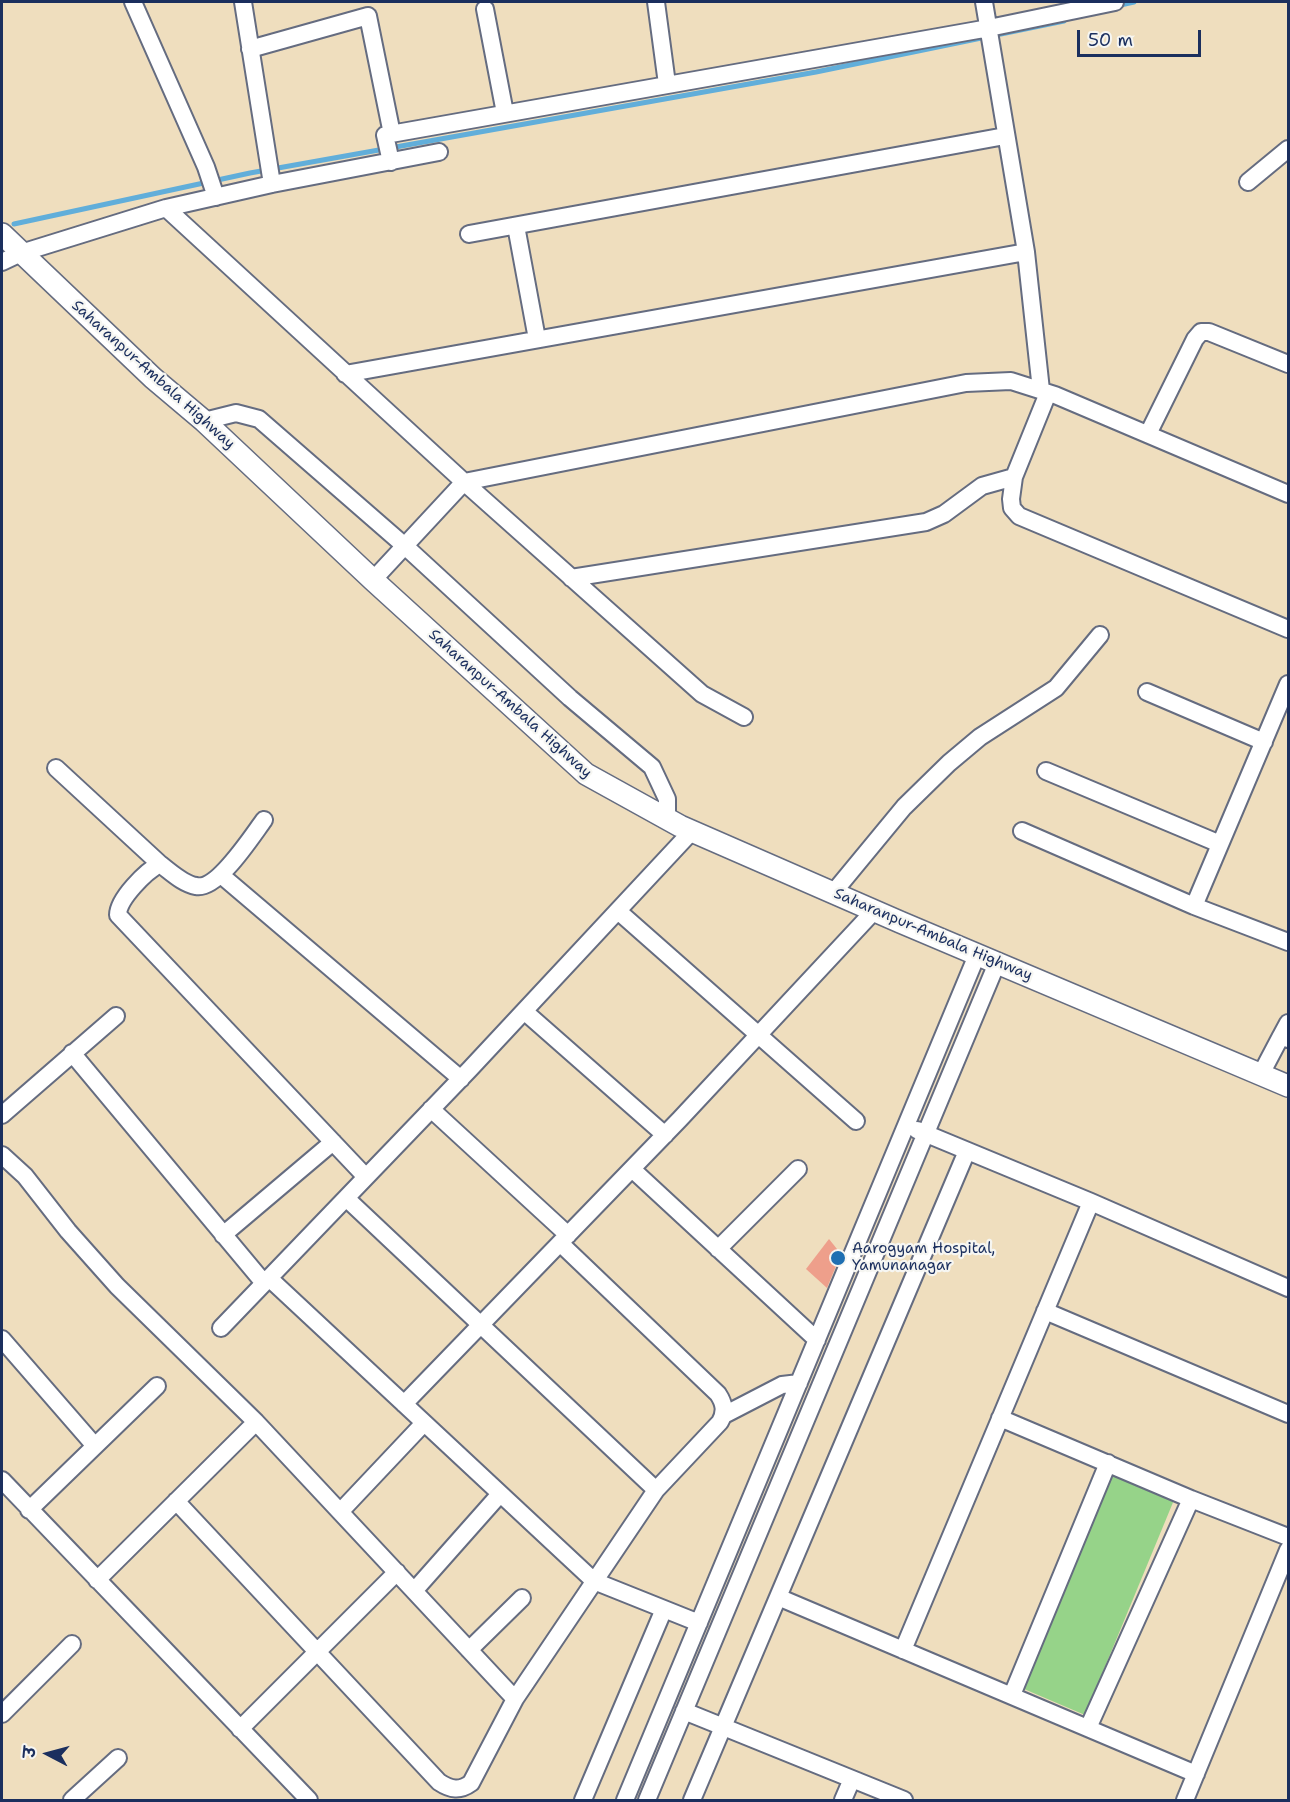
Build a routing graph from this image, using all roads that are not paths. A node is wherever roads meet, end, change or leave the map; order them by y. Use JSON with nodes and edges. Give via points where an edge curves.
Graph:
{"nodes":[{"id":1,"x":133,"y":2,"type":"edge"},
{"id":2,"x":243,"y":2,"type":"edge"},
{"id":3,"x":656,"y":2,"type":"edge"},
{"id":4,"x":984,"y":2,"type":"edge"},
{"id":5,"x":1115,"y":2,"type":"edge"},
{"id":6,"x":485,"y":9,"type":"dead end"},
{"id":7,"x":990,"y":36,"type":"junction"},
{"id":8,"x":250,"y":49,"type":"junction"},
{"id":9,"x":668,"y":84,"type":"junction"},
{"id":10,"x":505,"y":113,"type":"junction"},
{"id":11,"x":1005,"y":136,"type":"junction"},
{"id":12,"x":390,"y":148,"type":"junction"},
{"id":13,"x":1288,"y":149,"type":"edge"},
{"id":14,"x":439,"y":152,"type":"dead end"},
{"id":15,"x":271,"y":175,"type":"junction"},
{"id":16,"x":1248,"y":183,"type":"dead end"},
{"id":17,"x":213,"y":187,"type":"junction"},
{"id":18,"x":166,"y":208,"type":"junction"},
{"id":19,"x":516,"y":226,"type":"junction"},
{"id":20,"x":2,"y":234,"type":"edge"},
{"id":21,"x":469,"y":234,"type":"dead end"},
{"id":22,"x":1026,"y":252,"type":"junction"},
{"id":23,"x":21,"y":253,"type":"junction"},
{"id":24,"x":2,"y":262,"type":"edge"},
{"id":25,"x":537,"y":339,"type":"junction"},
{"id":26,"x":1288,"y":364,"type":"edge"},
{"id":27,"x":345,"y":374,"type":"junction"},
{"id":28,"x":1044,"y":392,"type":"junction"},
{"id":29,"x":204,"y":421,"type":"junction"},
{"id":30,"x":1148,"y":434,"type":"junction"},
{"id":31,"x":1014,"y":477,"type":"junction"},
{"id":32,"x":464,"y":482,"type":"junction"},
{"id":33,"x":1288,"y":494,"type":"edge"},
{"id":34,"x":406,"y":547,"type":"junction"},
{"id":35,"x":571,"y":578,"type":"junction"},
{"id":36,"x":373,"y":580,"type":"junction"},
{"id":37,"x":1288,"y":629,"type":"edge"},
{"id":38,"x":1100,"y":635,"type":"dead end"},
{"id":39,"x":1288,"y":684,"type":"edge"},
{"id":40,"x":1147,"y":692,"type":"dead end"},
{"id":41,"x":744,"y":717,"type":"dead end"},
{"id":42,"x":1264,"y":742,"type":"junction"},
{"id":43,"x":56,"y":768,"type":"dead end"},
{"id":44,"x":1046,"y":771,"type":"dead end"},
{"id":45,"x":264,"y":820,"type":"dead end"},
{"id":46,"x":667,"y":820,"type":"junction"},
{"id":47,"x":692,"y":831,"type":"junction"},
{"id":48,"x":1022,"y":831,"type":"dead end"},
{"id":49,"x":1220,"y":844,"type":"junction"},
{"id":50,"x":160,"y":864,"type":"junction"},
{"id":51,"x":221,"y":875,"type":"junction"},
{"id":52,"x":833,"y":893,"type":"junction"},
{"id":53,"x":1194,"y":906,"type":"junction"},
{"id":54,"x":618,"y":911,"type":"junction"},
{"id":55,"x":874,"y":911,"type":"junction"},
{"id":56,"x":1288,"y":942,"type":"edge"},
{"id":57,"x":977,"y":955,"type":"junction"},
{"id":58,"x":997,"y":963,"type":"junction"},
{"id":59,"x":524,"y":1011,"type":"junction"},
{"id":60,"x":116,"y":1016,"type":"dead end"},
{"id":61,"x":1286,"y":1033,"type":"edge"},
{"id":62,"x":758,"y":1036,"type":"junction"},
{"id":63,"x":72,"y":1053,"type":"junction"},
{"id":64,"x":1261,"y":1074,"type":"junction"},
{"id":65,"x":460,"y":1079,"type":"junction"},
{"id":66,"x":1288,"y":1086,"type":"edge"},
{"id":67,"x":431,"y":1109,"type":"junction"},
{"id":68,"x":2,"y":1115,"type":"edge"},
{"id":69,"x":856,"y":1121,"type":"dead end"},
{"id":70,"x":906,"y":1126,"type":"junction"},
{"id":71,"x":925,"y":1134,"type":"junction"},
{"id":72,"x":665,"y":1135,"type":"junction"},
{"id":73,"x":333,"y":1142,"type":"junction"},
{"id":74,"x":967,"y":1151,"type":"junction"},
{"id":75,"x":2,"y":1155,"type":"edge"},
{"id":76,"x":632,"y":1169,"type":"junction"},
{"id":77,"x":798,"y":1169,"type":"dead end"},
{"id":78,"x":366,"y":1177,"type":"junction"},
{"id":79,"x":346,"y":1198,"type":"junction"},
{"id":80,"x":1091,"y":1202,"type":"junction"},
{"id":81,"x":223,"y":1235,"type":"junction"},
{"id":82,"x":564,"y":1239,"type":"junction"},
{"id":83,"x":718,"y":1249,"type":"junction"},
{"id":84,"x":267,"y":1280,"type":"junction"},
{"id":85,"x":1288,"y":1288,"type":"edge"},
{"id":86,"x":1045,"y":1311,"type":"junction"},
{"id":87,"x":480,"y":1326,"type":"junction"},
{"id":88,"x":221,"y":1328,"type":"dead end"},
{"id":89,"x":2,"y":1339,"type":"edge"},
{"id":90,"x":817,"y":1340,"type":"junction"},
{"id":91,"x":799,"y":1383,"type":"junction"},
{"id":92,"x":157,"y":1386,"type":"dead end"},
{"id":93,"x":404,"y":1404,"type":"junction"},
{"id":94,"x":1288,"y":1414,"type":"edge"},
{"id":95,"x":724,"y":1415,"type":"junction"},
{"id":96,"x":1000,"y":1418,"type":"junction"},
{"id":97,"x":256,"y":1422,"type":"junction"},
{"id":98,"x":424,"y":1423,"type":"junction"},
{"id":99,"x":95,"y":1446,"type":"junction"},
{"id":100,"x":1108,"y":1463,"type":"junction"},
{"id":101,"x":2,"y":1480,"type":"edge"},
{"id":102,"x":656,"y":1490,"type":"junction"},
{"id":103,"x":500,"y":1494,"type":"junction"},
{"id":104,"x":1191,"y":1499,"type":"junction"},
{"id":105,"x":176,"y":1501,"type":"junction"},
{"id":106,"x":30,"y":1509,"type":"junction"},
{"id":107,"x":340,"y":1512,"type":"junction"},
{"id":108,"x":1288,"y":1538,"type":"edge"},
{"id":109,"x":1288,"y":1550,"type":"edge"},
{"id":110,"x":397,"y":1572,"type":"junction"},
{"id":111,"x":97,"y":1580,"type":"junction"},
{"id":112,"x":594,"y":1581,"type":"junction"},
{"id":113,"x":414,"y":1591,"type":"junction"},
{"id":114,"x":778,"y":1597,"type":"junction"},
{"id":115,"x":522,"y":1598,"type":"dead end"},
{"id":116,"x":664,"y":1609,"type":"junction"},
{"id":117,"x":699,"y":1623,"type":"junction"},
{"id":118,"x":72,"y":1644,"type":"dead end"},
{"id":119,"x":469,"y":1650,"type":"junction"},
{"id":120,"x":903,"y":1650,"type":"junction"},
{"id":121,"x":317,"y":1652,"type":"junction"},
{"id":122,"x":1012,"y":1695,"type":"junction"},
{"id":123,"x":515,"y":1699,"type":"junction"},
{"id":124,"x":684,"y":1711,"type":"junction"},
{"id":125,"x":2,"y":1714,"type":"edge"},
{"id":126,"x":723,"y":1727,"type":"junction"},
{"id":127,"x":1088,"y":1728,"type":"junction"},
{"id":128,"x":240,"y":1729,"type":"junction"},
{"id":129,"x":118,"y":1758,"type":"dead end"},
{"id":130,"x":1196,"y":1773,"type":"junction"},
{"id":131,"x":852,"y":1779,"type":"junction"},
{"id":132,"x":72,"y":1800,"type":"edge"},
{"id":133,"x":309,"y":1800,"type":"edge"},
{"id":134,"x":584,"y":1800,"type":"edge"},
{"id":135,"x":625,"y":1800,"type":"edge"},
{"id":136,"x":647,"y":1800,"type":"edge"},
{"id":137,"x":692,"y":1800,"type":"edge"},
{"id":138,"x":843,"y":1800,"type":"edge"},
{"id":139,"x":904,"y":1800,"type":"edge"},
{"id":140,"x":1185,"y":1800,"type":"edge"}],
"edges":[{"from":1,"to":17,"type":"street"},
{"from":2,"to":8,"type":"street"},
{"from":3,"to":9,"type":"street"},
{"from":4,"to":7,"type":"street"},
{"from":5,"to":7,"type":"street"},
{"from":6,"to":10,"type":"street"},
{"from":7,"to":9,"type":"street"},
{"from":7,"to":11,"type":"street"},
{"from":8,"to":12,"type":"street","via":[[368,16]]},
{"from":8,"to":15,"type":"street"},
{"from":9,"to":10,"type":"street"},
{"from":10,"to":12,"type":"street"},
{"from":11,"to":19,"type":"street"},
{"from":11,"to":22,"type":"street"},
{"from":12,"to":14,"type":"street"},
{"from":12,"to":15,"type":"street"},
{"from":13,"to":16,"type":"street"},
{"from":15,"to":17,"type":"street"},
{"from":17,"to":18,"type":"street"},
{"from":18,"to":23,"type":"street"},
{"from":18,"to":27,"type":"street"},
{"from":19,"to":21,"type":"street"},
{"from":19,"to":25,"type":"street"},
{"from":20,"to":23,"type":"main road","name":"Saharanpur-Ambala Highway"},
{"from":22,"to":25,"type":"street"},
{"from":22,"to":28,"type":"street"},
{"from":23,"to":24,"type":"street"},
{"from":23,"to":29,"type":"main road","name":"Saharanpur-Ambala Highway"},
{"from":25,"to":27,"type":"street"},
{"from":26,"to":30,"type":"street","via":[[1201,332]]},
{"from":27,"to":32,"type":"street"},
{"from":28,"to":30,"type":"street"},
{"from":28,"to":31,"type":"street"},
{"from":28,"to":32,"type":"street","via":[[1011,381],[966,384]]},
{"from":29,"to":34,"type":"street","via":[[236,413],[259,419]]},
{"from":29,"to":36,"type":"main road","name":"Saharanpur-Ambala Highway"},
{"from":30,"to":33,"type":"street"},
{"from":31,"to":35,"type":"street","via":[[982,486],[944,514],[926,522]]},
{"from":31,"to":37,"type":"street","via":[[1012,508],[1019,516]]},
{"from":32,"to":34,"type":"street"},
{"from":32,"to":35,"type":"street"},
{"from":34,"to":36,"type":"street"},
{"from":34,"to":46,"type":"street","via":[[570,698],[652,767],[667,799]]},
{"from":35,"to":41,"type":"street","via":[[702,694]]},
{"from":36,"to":46,"type":"main road","name":"Saharanpur-Ambala Highway","via":[[586,774]]},
{"from":38,"to":52,"type":"street","via":[[1056,688],[980,737],[949,763],[904,807]]},
{"from":39,"to":42,"type":"street"},
{"from":40,"to":42,"type":"street"},
{"from":42,"to":49,"type":"street"},
{"from":43,"to":50,"type":"street"},
{"from":44,"to":49,"type":"street"},
{"from":45,"to":51,"type":"street"},
{"from":46,"to":47,"type":"main road","name":"Saharanpur-Ambala Highway"},
{"from":47,"to":52,"type":"main road","name":"Saharanpur-Ambala Highway"},
{"from":47,"to":54,"type":"street"},
{"from":48,"to":53,"type":"street"},
{"from":49,"to":53,"type":"street"},
{"from":50,"to":51,"type":"street","via":[[198,887]]},
{"from":50,"to":73,"type":"street","via":[[128,894],[118,907],[118,915]]},
{"from":51,"to":65,"type":"street"},
{"from":52,"to":55,"type":"main road","name":"Saharanpur-Ambala Highway"},
{"from":53,"to":56,"type":"street"},
{"from":54,"to":59,"type":"street"},
{"from":54,"to":62,"type":"street"},
{"from":55,"to":57,"type":"main road","name":"Saharanpur-Ambala Highway"},
{"from":55,"to":62,"type":"street"},
{"from":57,"to":58,"type":"main road","name":"Saharanpur-Ambala Highway"},
{"from":57,"to":70,"type":"street"},
{"from":58,"to":64,"type":"main road","name":"Saharanpur-Ambala Highway"},
{"from":58,"to":71,"type":"street"},
{"from":59,"to":65,"type":"street"},
{"from":59,"to":72,"type":"street"},
{"from":60,"to":63,"type":"street"},
{"from":61,"to":64,"type":"street"},
{"from":62,"to":69,"type":"street"},
{"from":62,"to":72,"type":"street"},
{"from":63,"to":68,"type":"street"},
{"from":63,"to":81,"type":"street"},
{"from":64,"to":66,"type":"main road","name":"Saharanpur-Ambala Highway"},
{"from":65,"to":67,"type":"street"},
{"from":67,"to":78,"type":"street"},
{"from":67,"to":82,"type":"street"},
{"from":70,"to":71,"type":"street"},
{"from":70,"to":90,"type":"street"},
{"from":71,"to":74,"type":"street"},
{"from":71,"to":124,"type":"street"},
{"from":72,"to":76,"type":"street"},
{"from":73,"to":78,"type":"street"},
{"from":73,"to":81,"type":"street"},
{"from":74,"to":80,"type":"street"},
{"from":74,"to":114,"type":"street"},
{"from":75,"to":97,"type":"street","via":[[25,1176],[117,1286]]},
{"from":76,"to":82,"type":"street"},
{"from":76,"to":83,"type":"street"},
{"from":77,"to":83,"type":"street"},
{"from":78,"to":79,"type":"street"},
{"from":79,"to":84,"type":"street"},
{"from":79,"to":87,"type":"street"},
{"from":80,"to":85,"type":"street"},
{"from":80,"to":86,"type":"street"},
{"from":81,"to":84,"type":"street"},
{"from":82,"to":87,"type":"street"},
{"from":82,"to":95,"type":"street","via":[[718,1394],[724,1403]]},
{"from":83,"to":90,"type":"street"},
{"from":84,"to":88,"type":"street"},
{"from":84,"to":93,"type":"street"},
{"from":86,"to":94,"type":"street"},
{"from":86,"to":96,"type":"street"},
{"from":87,"to":93,"type":"street"},
{"from":87,"to":102,"type":"street"},
{"from":89,"to":99,"type":"street"},
{"from":90,"to":91,"type":"street"},
{"from":91,"to":95,"type":"street","via":[[782,1385]]},
{"from":91,"to":117,"type":"street"},
{"from":92,"to":99,"type":"street"},
{"from":93,"to":98,"type":"street"},
{"from":95,"to":102,"type":"street"},
{"from":96,"to":100,"type":"street"},
{"from":96,"to":120,"type":"street"},
{"from":97,"to":105,"type":"street"},
{"from":97,"to":107,"type":"street"},
{"from":98,"to":103,"type":"street"},
{"from":98,"to":107,"type":"street"},
{"from":99,"to":106,"type":"street"},
{"from":100,"to":104,"type":"street"},
{"from":100,"to":122,"type":"street"},
{"from":101,"to":106,"type":"street"},
{"from":102,"to":112,"type":"street"},
{"from":103,"to":112,"type":"street"},
{"from":103,"to":113,"type":"street"},
{"from":104,"to":108,"type":"street"},
{"from":104,"to":127,"type":"street"},
{"from":105,"to":111,"type":"street"},
{"from":105,"to":121,"type":"street"},
{"from":106,"to":111,"type":"street"},
{"from":107,"to":110,"type":"street"},
{"from":109,"to":130,"type":"street"},
{"from":110,"to":113,"type":"street"},
{"from":110,"to":121,"type":"street"},
{"from":111,"to":128,"type":"street"},
{"from":112,"to":116,"type":"street"},
{"from":112,"to":123,"type":"street"},
{"from":113,"to":119,"type":"street"},
{"from":114,"to":120,"type":"street"},
{"from":114,"to":126,"type":"street"},
{"from":115,"to":119,"type":"street"},
{"from":116,"to":117,"type":"street"},
{"from":116,"to":134,"type":"street"},
{"from":117,"to":135,"type":"street"},
{"from":118,"to":125,"type":"street"},
{"from":119,"to":123,"type":"street"},
{"from":120,"to":122,"type":"street"},
{"from":121,"to":123,"type":"street","via":[[439,1782],[456,1790],[471,1783]]},
{"from":121,"to":128,"type":"street"},
{"from":122,"to":127,"type":"street"},
{"from":124,"to":126,"type":"street"},
{"from":124,"to":136,"type":"street"},
{"from":126,"to":131,"type":"street"},
{"from":126,"to":137,"type":"street"},
{"from":127,"to":130,"type":"street"},
{"from":128,"to":133,"type":"street"},
{"from":129,"to":132,"type":"street"},
{"from":130,"to":140,"type":"street"},
{"from":131,"to":138,"type":"street"},
{"from":131,"to":139,"type":"street"}]}
